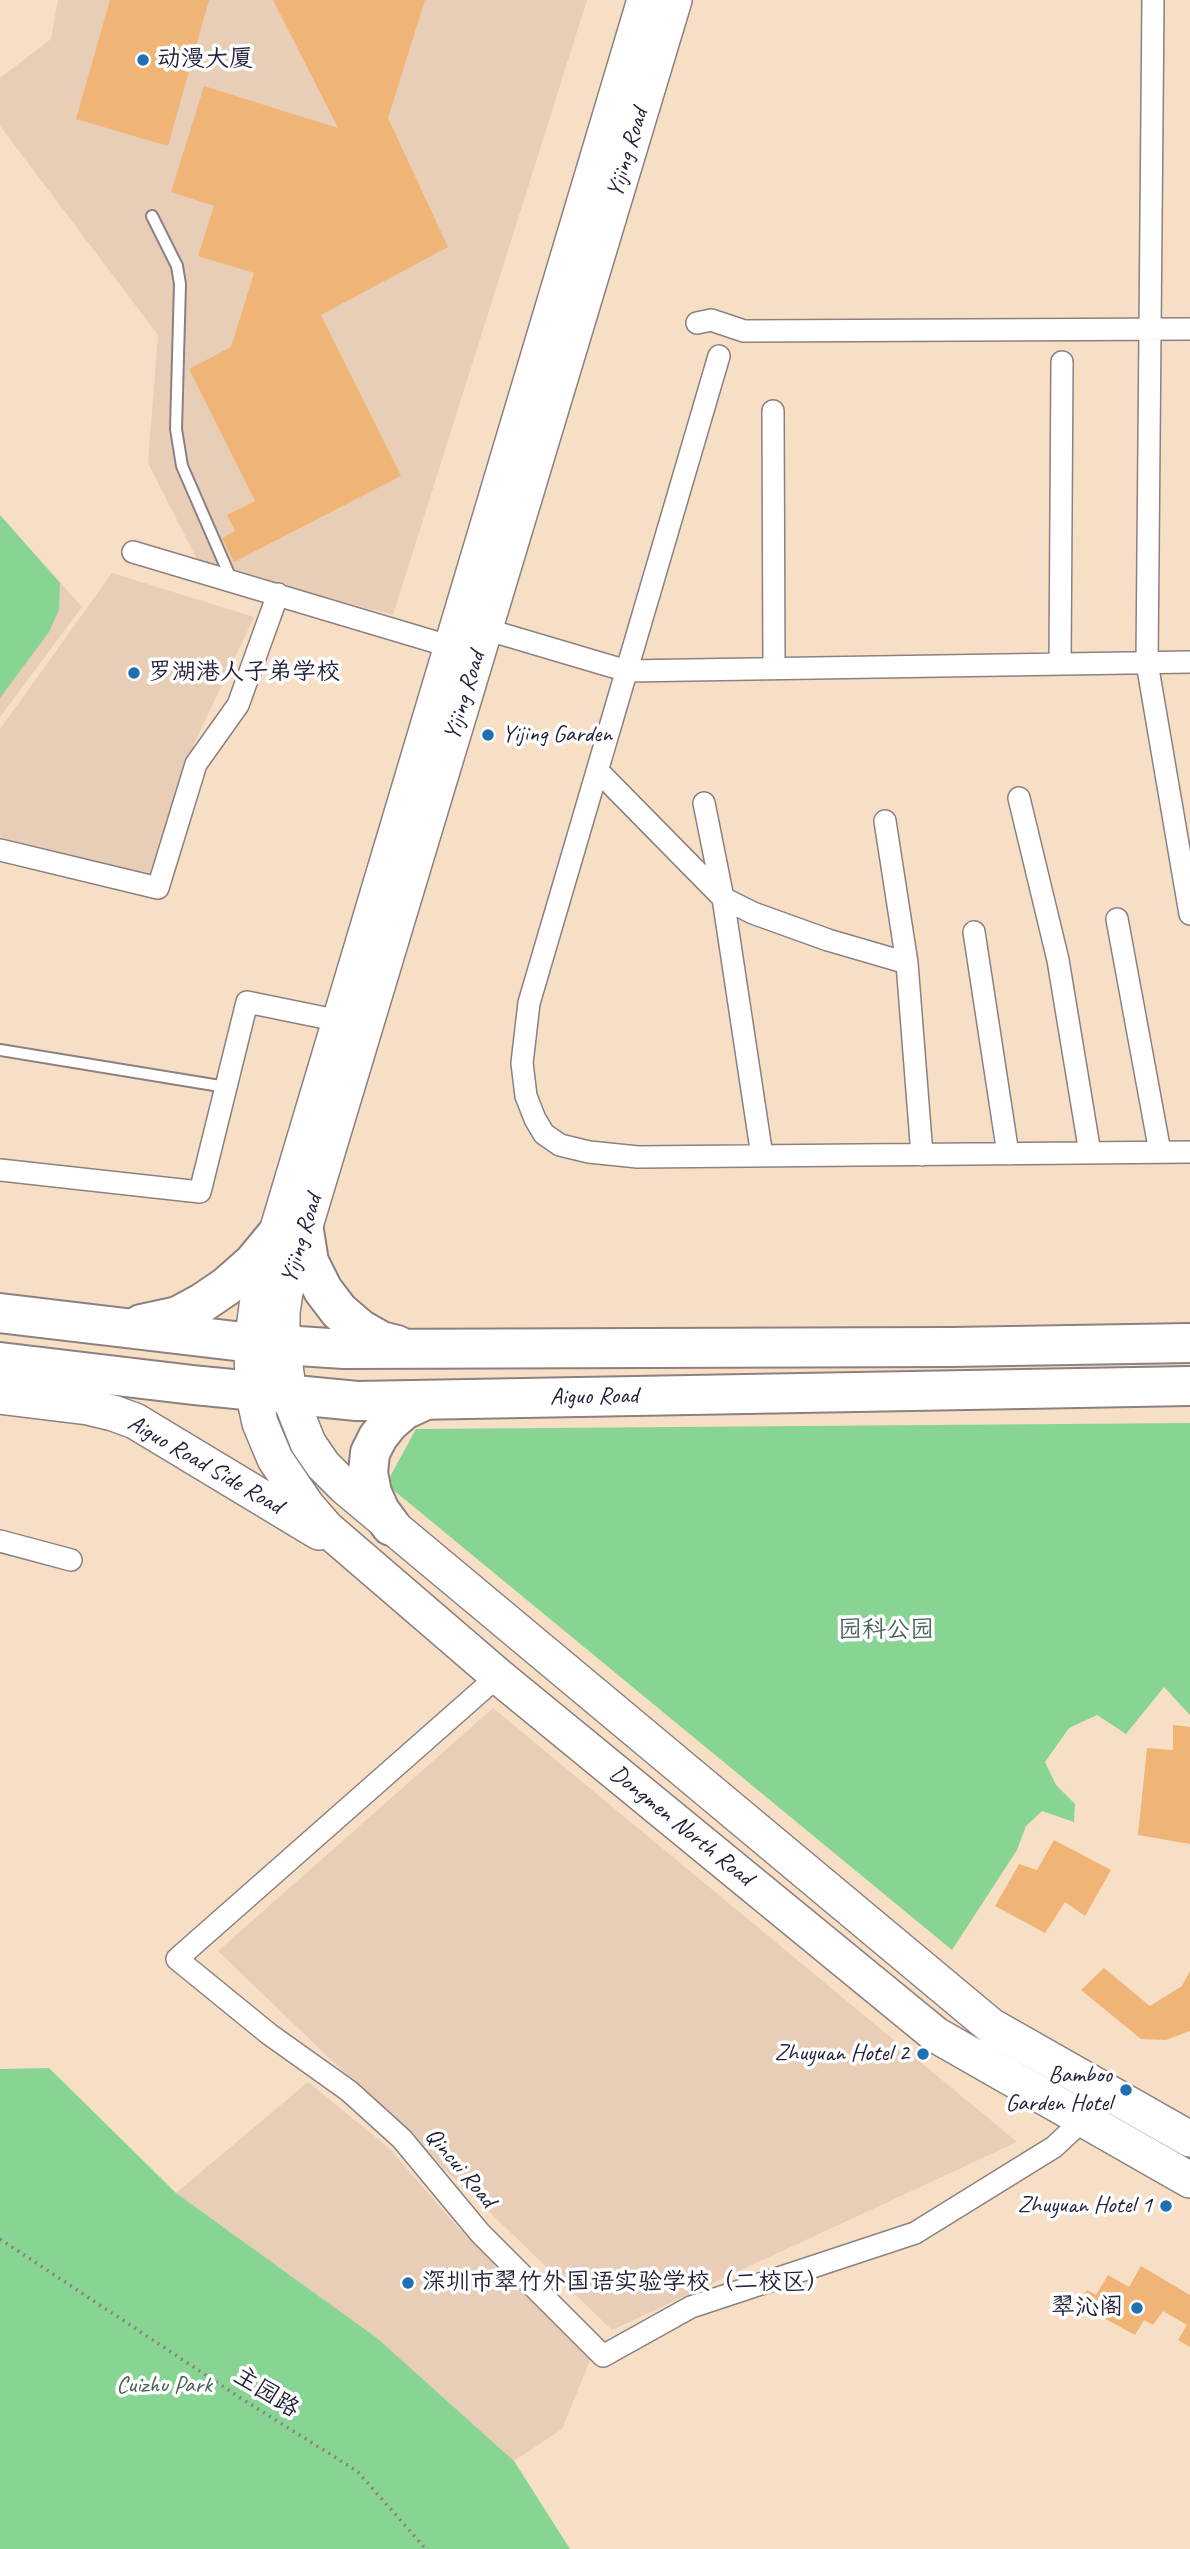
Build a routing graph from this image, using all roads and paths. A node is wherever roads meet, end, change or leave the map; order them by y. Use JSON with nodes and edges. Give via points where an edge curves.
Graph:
{"nodes":[{"id":1,"x":646,"y":0,"type":"edge"},
{"id":2,"x":674,"y":0,"type":"edge"},
{"id":3,"x":1153,"y":0,"type":"edge"},
{"id":4,"x":152,"y":216,"type":"dead end"},
{"id":5,"x":697,"y":323,"type":"dead end"},
{"id":6,"x":1190,"y":329,"type":"edge"},
{"id":7,"x":1150,"y":330,"type":"junction"},
{"id":8,"x":719,"y":356,"type":"dead end"},
{"id":9,"x":1062,"y":362,"type":"dead end"},
{"id":10,"x":773,"y":411,"type":"dead end"},
{"id":11,"x":132,"y":552,"type":"dead end"},
{"id":12,"x":232,"y":581,"type":"junction"},
{"id":13,"x":278,"y":594,"type":"junction"},
{"id":14,"x":485,"y":629,"type":"junction"},
{"id":15,"x":452,"y":648,"type":"junction"},
{"id":16,"x":1190,"y":662,"type":"edge"},
{"id":17,"x":1147,"y":663,"type":"junction"},
{"id":18,"x":1060,"y":664,"type":"junction"},
{"id":19,"x":774,"y":668,"type":"junction"},
{"id":20,"x":627,"y":671,"type":"junction"},
{"id":21,"x":597,"y":771,"type":"junction"},
{"id":22,"x":1019,"y":798,"type":"dead end"},
{"id":23,"x":704,"y":803,"type":"dead end"},
{"id":24,"x":885,"y":821,"type":"dead end"},
{"id":25,"x":0,"y":850,"type":"edge"},
{"id":26,"x":723,"y":898,"type":"junction"},
{"id":27,"x":1190,"y":914,"type":"edge"},
{"id":28,"x":1117,"y":919,"type":"dead end"},
{"id":29,"x":974,"y":932,"type":"dead end"},
{"id":30,"x":907,"y":963,"type":"junction"},
{"id":31,"x":340,"y":1021,"type":"junction"},
{"id":32,"x":0,"y":1050,"type":"edge"},
{"id":33,"x":226,"y":1087,"type":"junction"},
{"id":34,"x":1190,"y":1152,"type":"edge"},
{"id":35,"x":1090,"y":1153,"type":"junction"},
{"id":36,"x":1160,"y":1153,"type":"junction"},
{"id":37,"x":1008,"y":1154,"type":"junction"},
{"id":38,"x":922,"y":1155,"type":"junction"},
{"id":39,"x":762,"y":1156,"type":"junction"},
{"id":40,"x":0,"y":1170,"type":"edge"},
{"id":41,"x":290,"y":1232,"type":"junction"},
{"id":42,"x":0,"y":1313,"type":"edge"},
{"id":43,"x":122,"y":1326,"type":"junction"},
{"id":44,"x":1190,"y":1343,"type":"edge"},
{"id":45,"x":267,"y":1344,"type":"junction"},
{"id":46,"x":409,"y":1349,"type":"junction"},
{"id":47,"x":0,"y":1362,"type":"edge"},
{"id":48,"x":1190,"y":1386,"type":"edge"},
{"id":49,"x":271,"y":1393,"type":"junction"},
{"id":50,"x":0,"y":1396,"type":"edge"},
{"id":51,"x":426,"y":1400,"type":"junction"},
{"id":52,"x":391,"y":1526,"type":"junction"},
{"id":53,"x":0,"y":1541,"type":"edge"},
{"id":54,"x":357,"y":1556,"type":"junction"},
{"id":55,"x":71,"y":1560,"type":"dead end"},
{"id":56,"x":498,"y":1676,"type":"junction"},
{"id":57,"x":1083,"y":2120,"type":"junction"},
{"id":58,"x":1190,"y":2139,"type":"edge"},
{"id":59,"x":1190,"y":2180,"type":"edge"},
{"id":60,"x":0,"y":2239,"type":"edge"},
{"id":61,"x":426,"y":2549,"type":"edge"}],
"edges":[{"from":1,"to":15,"type":"main road","name":"Yijing Road"},
{"from":2,"to":14,"type":"main road","name":"Yijing Road"},
{"from":3,"to":7,"type":"street"},
{"from":4,"to":12,"type":"lane","via":[[177,266],[180,284],[176,429],[182,466]]},
{"from":5,"to":7,"type":"street","via":[[711,320],[744,331]]},
{"from":6,"to":7,"type":"street"},
{"from":7,"to":17,"type":"street"},
{"from":8,"to":20,"type":"street"},
{"from":9,"to":18,"type":"street"},
{"from":10,"to":19,"type":"street"},
{"from":11,"to":12,"type":"street"},
{"from":12,"to":13,"type":"street"},
{"from":13,"to":15,"type":"street"},
{"from":13,"to":25,"type":"street","via":[[238,705],[196,764],[158,888]]},
{"from":14,"to":20,"type":"street"},
{"from":14,"to":41,"type":"main road","name":"Yijing Road"},
{"from":15,"to":31,"type":"main road","name":"Yijing Road"},
{"from":16,"to":17,"type":"street"},
{"from":17,"to":18,"type":"street"},
{"from":17,"to":27,"type":"street"},
{"from":18,"to":19,"type":"street"},
{"from":19,"to":20,"type":"street"},
{"from":20,"to":21,"type":"street"},
{"from":21,"to":26,"type":"street"},
{"from":21,"to":39,"type":"street","via":[[529,1003],[522,1063],[526,1096],[535,1119],[544,1134],[559,1145],[589,1153]]},
{"from":22,"to":35,"type":"street","via":[[1058,960]]},
{"from":23,"to":26,"type":"street"},
{"from":24,"to":30,"type":"street"},
{"from":26,"to":30,"type":"street","via":[[828,940]]},
{"from":26,"to":39,"type":"street"},
{"from":28,"to":36,"type":"street"},
{"from":29,"to":37,"type":"street"},
{"from":30,"to":38,"type":"street"},
{"from":31,"to":33,"type":"street","via":[[247,1002]]},
{"from":31,"to":41,"type":"main road","name":"Yijing Road"},
{"from":32,"to":33,"type":"lane"},
{"from":33,"to":40,"type":"street","via":[[200,1192]]},
{"from":34,"to":36,"type":"street"},
{"from":35,"to":36,"type":"street"},
{"from":35,"to":37,"type":"street"},
{"from":37,"to":38,"type":"street"},
{"from":38,"to":39,"type":"street"},
{"from":41,"to":43,"type":"highway","via":[[202,1303],[151,1324]]},
{"from":41,"to":45,"type":"main road","name":"Yijing Road","via":[[256,1308]]},
{"from":41,"to":46,"type":"highway","via":[[339,1311],[381,1341]]},
{"from":42,"to":43,"type":"highway","name":"Aiguo Road"},
{"from":43,"to":45,"type":"highway","name":"Aiguo Road"},
{"from":44,"to":46,"type":"highway","name":"Aiguo Road"},
{"from":45,"to":46,"type":"highway","name":"Aiguo Road"},
{"from":45,"to":49,"type":"main road","name":"Yijing Road"},
{"from":47,"to":49,"type":"highway","name":"Aiguo Road"},
{"from":48,"to":51,"type":"highway","name":"Aiguo Road"},
{"from":49,"to":51,"type":"highway","name":"Aiguo Road","via":[[356,1401]]},
{"from":49,"to":52,"type":"main road","name":"Dongmen North Road","via":[[323,1465]]},
{"from":49,"to":54,"type":"main road","name":"Dongmen North Road","via":[[260,1423],[280,1466],[307,1506]]},
{"from":50,"to":54,"type":"main road","name":"Aiguo Road Side Road","via":[[88,1407],[135,1421]]},
{"from":51,"to":52,"type":"highway","via":[[390,1422],[370,1453],[372,1493]]},
{"from":52,"to":58,"type":"main road","name":"Dongmen North Road","via":[[991,2026]]},
{"from":53,"to":55,"type":"street"},
{"from":54,"to":56,"type":"main road","name":"Dongmen North Road"},
{"from":56,"to":57,"type":"main road","name":"Dongmen North Road","via":[[936,2035]]},
{"from":56,"to":57,"type":"street","name":"Qincui Road","via":[[177,1959],[349,2091],[402,2139],[480,2232],[603,2356],[691,2307],[915,2233],[1054,2147]]},
{"from":57,"to":59,"type":"main road","name":"Dongmen North Road"},
{"from":60,"to":61,"type":"path","name":"主园路","via":[[357,2471]]}]}
